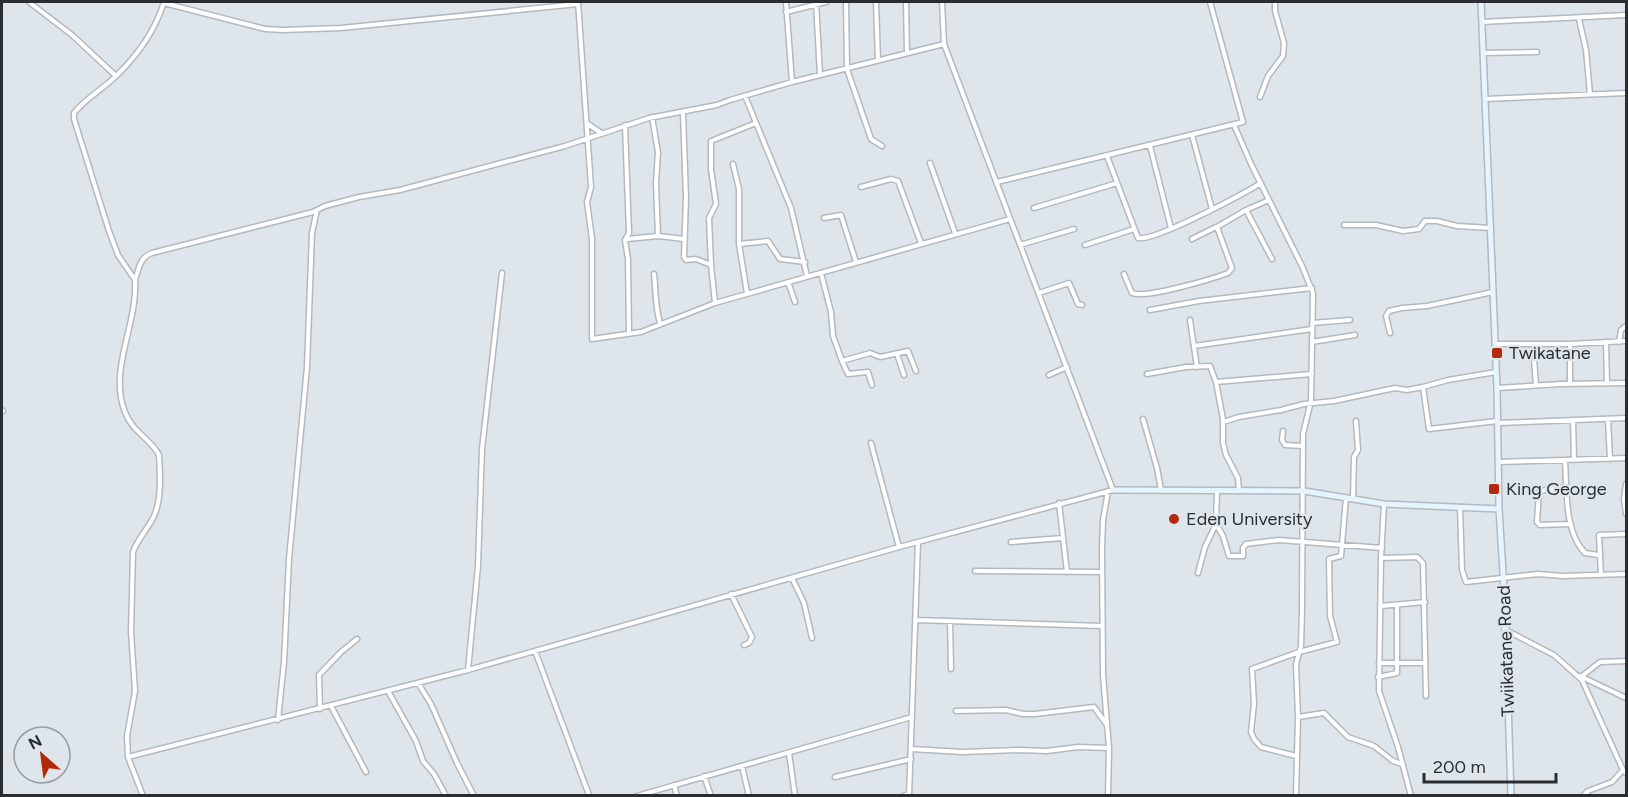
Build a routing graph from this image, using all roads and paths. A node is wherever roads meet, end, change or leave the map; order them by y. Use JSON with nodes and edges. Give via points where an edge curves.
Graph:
{"nodes":[{"id":1,"x":29,"y":2,"type":"edge"},
{"id":2,"x":164,"y":2,"type":"edge"},
{"id":3,"x":786,"y":2,"type":"edge"},
{"id":4,"x":826,"y":2,"type":"edge"},
{"id":5,"x":846,"y":2,"type":"edge"},
{"id":6,"x":876,"y":2,"type":"edge"},
{"id":7,"x":906,"y":2,"type":"edge"},
{"id":8,"x":942,"y":2,"type":"edge"},
{"id":9,"x":1210,"y":2,"type":"edge"},
{"id":10,"x":1275,"y":2,"type":"edge"},
{"id":11,"x":1480,"y":2,"type":"edge"},
{"id":12,"x":578,"y":3,"type":"edge"},
{"id":13,"x":816,"y":3,"type":"edge"},
{"id":14,"x":786,"y":12,"type":"junction"},
{"id":15,"x":1626,"y":15,"type":"edge"},
{"id":16,"x":1580,"y":19,"type":"junction"},
{"id":17,"x":1482,"y":22,"type":"junction"},
{"id":18,"x":944,"y":44,"type":"junction"},
{"id":19,"x":1537,"y":52,"type":"dead end"},
{"id":20,"x":907,"y":53,"type":"junction"},
{"id":21,"x":1483,"y":53,"type":"junction"},
{"id":22,"x":878,"y":60,"type":"junction"},
{"id":23,"x":848,"y":69,"type":"junction"},
{"id":24,"x":820,"y":75,"type":"junction"},
{"id":25,"x":116,"y":76,"type":"junction"},
{"id":26,"x":792,"y":82,"type":"junction"},
{"id":27,"x":1626,"y":93,"type":"edge"},
{"id":28,"x":1590,"y":94,"type":"junction"},
{"id":29,"x":745,"y":96,"type":"junction"},
{"id":30,"x":1260,"y":97,"type":"dead end"},
{"id":31,"x":1485,"y":99,"type":"junction"},
{"id":32,"x":683,"y":113,"type":"junction"},
{"id":33,"x":652,"y":117,"type":"junction"},
{"id":34,"x":586,"y":123,"type":"junction"},
{"id":35,"x":756,"y":123,"type":"junction"},
{"id":36,"x":625,"y":125,"type":"junction"},
{"id":37,"x":1234,"y":125,"type":"junction"},
{"id":38,"x":601,"y":134,"type":"junction"},
{"id":39,"x":1192,"y":135,"type":"junction"},
{"id":40,"x":588,"y":137,"type":"junction"},
{"id":41,"x":882,"y":146,"type":"dead end"},
{"id":42,"x":1150,"y":146,"type":"junction"},
{"id":43,"x":1107,"y":156,"type":"junction"},
{"id":44,"x":930,"y":163,"type":"dead end"},
{"id":45,"x":733,"y":164,"type":"dead end"},
{"id":46,"x":997,"y":182,"type":"junction"},
{"id":47,"x":1117,"y":183,"type":"junction"},
{"id":48,"x":1261,"y":183,"type":"junction"},
{"id":49,"x":861,"y":187,"type":"dead end"},
{"id":50,"x":1269,"y":200,"type":"junction"},
{"id":51,"x":1034,"y":208,"type":"dead end"},
{"id":52,"x":1212,"y":209,"type":"junction"},
{"id":53,"x":317,"y":210,"type":"junction"},
{"id":54,"x":1246,"y":210,"type":"junction"},
{"id":55,"x":824,"y":219,"type":"dead end"},
{"id":56,"x":1010,"y":219,"type":"junction"},
{"id":57,"x":1344,"y":225,"type":"dead end"},
{"id":58,"x":1217,"y":227,"type":"junction"},
{"id":59,"x":1171,"y":228,"type":"junction"},
{"id":60,"x":1491,"y":228,"type":"junction"},
{"id":61,"x":1074,"y":229,"type":"dead end"},
{"id":62,"x":1134,"y":229,"type":"junction"},
{"id":63,"x":955,"y":233,"type":"junction"},
{"id":64,"x":658,"y":236,"type":"junction"},
{"id":65,"x":626,"y":239,"type":"junction"},
{"id":66,"x":684,"y":239,"type":"junction"},
{"id":67,"x":1192,"y":239,"type":"dead end"},
{"id":68,"x":921,"y":243,"type":"junction"},
{"id":69,"x":739,"y":244,"type":"junction"},
{"id":70,"x":1020,"y":245,"type":"junction"},
{"id":71,"x":1085,"y":246,"type":"dead end"},
{"id":72,"x":1272,"y":259,"type":"dead end"},
{"id":73,"x":805,"y":262,"type":"junction"},
{"id":74,"x":856,"y":262,"type":"junction"},
{"id":75,"x":711,"y":265,"type":"junction"},
{"id":76,"x":502,"y":273,"type":"dead end"},
{"id":77,"x":820,"y":273,"type":"junction"},
{"id":78,"x":654,"y":274,"type":"dead end"},
{"id":79,"x":1124,"y":274,"type":"dead end"},
{"id":80,"x":807,"y":276,"type":"junction"},
{"id":81,"x":135,"y":280,"type":"junction"},
{"id":82,"x":788,"y":282,"type":"junction"},
{"id":83,"x":1312,"y":288,"type":"junction"},
{"id":84,"x":1493,"y":292,"type":"junction"},
{"id":85,"x":1039,"y":293,"type":"junction"},
{"id":86,"x":747,"y":294,"type":"junction"},
{"id":87,"x":795,"y":302,"type":"dead end"},
{"id":88,"x":715,"y":303,"type":"junction"},
{"id":89,"x":1082,"y":305,"type":"dead end"},
{"id":90,"x":1149,"y":310,"type":"dead end"},
{"id":91,"x":1190,"y":320,"type":"dead end"},
{"id":92,"x":1350,"y":320,"type":"dead end"},
{"id":93,"x":1312,"y":323,"type":"junction"},
{"id":94,"x":660,"y":324,"type":"junction"},
{"id":95,"x":1626,"y":327,"type":"edge"},
{"id":96,"x":1312,"y":329,"type":"junction"},
{"id":97,"x":629,"y":333,"type":"junction"},
{"id":98,"x":1390,"y":333,"type":"dead end"},
{"id":99,"x":1355,"y":335,"type":"dead end"},
{"id":100,"x":1626,"y":341,"type":"edge"},
{"id":101,"x":1312,"y":342,"type":"junction"},
{"id":102,"x":1606,"y":342,"type":"junction"},
{"id":103,"x":1619,"y":342,"type":"junction"},
{"id":104,"x":1495,"y":344,"type":"junction"},
{"id":105,"x":1570,"y":344,"type":"junction"},
{"id":106,"x":1194,"y":346,"type":"junction"},
{"id":107,"x":897,"y":354,"type":"junction"},
{"id":108,"x":1534,"y":360,"type":"dead end"},
{"id":109,"x":842,"y":361,"type":"junction"},
{"id":110,"x":1067,"y":367,"type":"junction"},
{"id":111,"x":1197,"y":367,"type":"junction"},
{"id":112,"x":916,"y":371,"type":"dead end"},
{"id":113,"x":1496,"y":372,"type":"junction"},
{"id":114,"x":1147,"y":374,"type":"dead end"},
{"id":115,"x":1312,"y":374,"type":"junction"},
{"id":116,"x":904,"y":375,"type":"dead end"},
{"id":117,"x":1049,"y":375,"type":"dead end"},
{"id":118,"x":1216,"y":382,"type":"junction"},
{"id":119,"x":1606,"y":383,"type":"junction"},
{"id":120,"x":1626,"y":383,"type":"edge"},
{"id":121,"x":1570,"y":384,"type":"junction"},
{"id":122,"x":872,"y":385,"type":"dead end"},
{"id":123,"x":1536,"y":385,"type":"junction"},
{"id":124,"x":1423,"y":387,"type":"junction"},
{"id":125,"x":1497,"y":388,"type":"junction"},
{"id":126,"x":1311,"y":404,"type":"junction"},
{"id":127,"x":1626,"y":418,"type":"edge"},
{"id":128,"x":1143,"y":419,"type":"dead end"},
{"id":129,"x":1608,"y":419,"type":"junction"},
{"id":130,"x":1573,"y":420,"type":"junction"},
{"id":131,"x":1356,"y":421,"type":"dead end"},
{"id":132,"x":1223,"y":422,"type":"junction"},
{"id":133,"x":1498,"y":422,"type":"junction"},
{"id":134,"x":1282,"y":431,"type":"dead end"},
{"id":135,"x":871,"y":443,"type":"dead end"},
{"id":136,"x":1303,"y":446,"type":"junction"},
{"id":137,"x":1626,"y":458,"type":"edge"},
{"id":138,"x":1610,"y":459,"type":"junction"},
{"id":139,"x":1565,"y":460,"type":"junction"},
{"id":140,"x":1574,"y":460,"type":"junction"},
{"id":141,"x":1498,"y":462,"type":"junction"},
{"id":142,"x":1626,"y":484,"type":"edge"},
{"id":143,"x":1567,"y":487,"type":"junction"},
{"id":144,"x":1111,"y":490,"type":"junction"},
{"id":145,"x":1161,"y":490,"type":"junction"},
{"id":146,"x":1217,"y":491,"type":"junction"},
{"id":147,"x":1239,"y":491,"type":"junction"},
{"id":148,"x":1304,"y":491,"type":"junction"},
{"id":149,"x":1350,"y":499,"type":"junction"},
{"id":150,"x":1059,"y":502,"type":"junction"},
{"id":151,"x":1384,"y":504,"type":"junction"},
{"id":152,"x":1460,"y":507,"type":"junction"},
{"id":153,"x":1499,"y":508,"type":"junction"},
{"id":154,"x":1626,"y":514,"type":"edge"},
{"id":155,"x":1216,"y":524,"type":"junction"},
{"id":156,"x":1570,"y":524,"type":"junction"},
{"id":157,"x":1626,"y":534,"type":"edge"},
{"id":158,"x":1063,"y":538,"type":"junction"},
{"id":159,"x":1304,"y":541,"type":"junction"},
{"id":160,"x":918,"y":542,"type":"junction"},
{"id":161,"x":1011,"y":542,"type":"dead end"},
{"id":162,"x":1341,"y":545,"type":"junction"},
{"id":163,"x":899,"y":547,"type":"junction"},
{"id":164,"x":1382,"y":548,"type":"junction"},
{"id":165,"x":1599,"y":555,"type":"junction"},
{"id":166,"x":1381,"y":558,"type":"junction"},
{"id":167,"x":975,"y":571,"type":"dead end"},
{"id":168,"x":1067,"y":572,"type":"junction"},
{"id":169,"x":1102,"y":572,"type":"junction"},
{"id":170,"x":1198,"y":573,"type":"dead end"},
{"id":171,"x":1626,"y":574,"type":"edge"},
{"id":172,"x":1601,"y":575,"type":"junction"},
{"id":173,"x":792,"y":578,"type":"junction"},
{"id":174,"x":1503,"y":578,"type":"junction"},
{"id":175,"x":731,"y":594,"type":"junction"},
{"id":176,"x":1425,"y":602,"type":"junction"},
{"id":177,"x":1397,"y":605,"type":"junction"},
{"id":178,"x":1381,"y":606,"type":"junction"},
{"id":179,"x":916,"y":620,"type":"junction"},
{"id":180,"x":950,"y":621,"type":"junction"},
{"id":181,"x":1102,"y":626,"type":"junction"},
{"id":182,"x":1504,"y":629,"type":"junction"},
{"id":183,"x":812,"y":638,"type":"dead end"},
{"id":184,"x":357,"y":639,"type":"dead end"},
{"id":185,"x":744,"y":645,"type":"dead end"},
{"id":186,"x":535,"y":651,"type":"junction"},
{"id":187,"x":1299,"y":652,"type":"junction"},
{"id":188,"x":1626,"y":661,"type":"edge"},
{"id":189,"x":1397,"y":662,"type":"junction"},
{"id":190,"x":1379,"y":663,"type":"junction"},
{"id":191,"x":1425,"y":663,"type":"junction"},
{"id":192,"x":951,"y":669,"type":"dead end"},
{"id":193,"x":468,"y":670,"type":"junction"},
{"id":194,"x":1579,"y":675,"type":"junction"},
{"id":195,"x":1378,"y":677,"type":"junction"},
{"id":196,"x":418,"y":683,"type":"junction"},
{"id":197,"x":388,"y":691,"type":"junction"},
{"id":198,"x":1426,"y":696,"type":"dead end"},
{"id":199,"x":1626,"y":698,"type":"edge"},
{"id":200,"x":331,"y":706,"type":"junction"},
{"id":201,"x":320,"y":709,"type":"junction"},
{"id":202,"x":956,"y":711,"type":"dead end"},
{"id":203,"x":912,"y":717,"type":"junction"},
{"id":204,"x":1298,"y":717,"type":"junction"},
{"id":205,"x":278,"y":720,"type":"junction"},
{"id":206,"x":1107,"y":725,"type":"junction"},
{"id":207,"x":1109,"y":748,"type":"junction"},
{"id":208,"x":911,"y":749,"type":"junction"},
{"id":209,"x":789,"y":753,"type":"junction"},
{"id":210,"x":1296,"y":756,"type":"junction"},
{"id":211,"x":128,"y":757,"type":"junction"},
{"id":212,"x":911,"y":759,"type":"junction"},
{"id":213,"x":1403,"y":764,"type":"junction"},
{"id":214,"x":742,"y":766,"type":"junction"},
{"id":215,"x":366,"y":772,"type":"dead end"},
{"id":216,"x":1625,"y":772,"type":"edge"},
{"id":217,"x":704,"y":776,"type":"junction"},
{"id":218,"x":835,"y":777,"type":"dead end"},
{"id":219,"x":674,"y":785,"type":"junction"},
{"id":220,"x":652,"y":793,"type":"edge"},
{"id":221,"x":143,"y":795,"type":"edge"},
{"id":222,"x":446,"y":795,"type":"edge"},
{"id":223,"x":474,"y":795,"type":"edge"},
{"id":224,"x":589,"y":795,"type":"edge"},
{"id":225,"x":637,"y":795,"type":"edge"},
{"id":226,"x":677,"y":795,"type":"edge"},
{"id":227,"x":711,"y":795,"type":"edge"},
{"id":228,"x":749,"y":795,"type":"edge"},
{"id":229,"x":795,"y":795,"type":"edge"},
{"id":230,"x":903,"y":795,"type":"edge"},
{"id":231,"x":909,"y":795,"type":"edge"},
{"id":232,"x":1108,"y":795,"type":"edge"},
{"id":233,"x":1296,"y":795,"type":"edge"},
{"id":234,"x":1411,"y":795,"type":"edge"},
{"id":235,"x":1511,"y":795,"type":"edge"},
{"id":236,"x":1583,"y":795,"type":"edge"}],
"edges":[{"from":1,"to":25,"type":"street"},
{"from":2,"to":12,"type":"street","via":[[265,29],[283,30],[341,28]]},
{"from":2,"to":25,"type":"street","via":[[149,39]]},
{"from":3,"to":14,"type":"street"},
{"from":4,"to":13,"type":"street"},
{"from":5,"to":23,"type":"street"},
{"from":6,"to":22,"type":"street"},
{"from":7,"to":20,"type":"street"},
{"from":8,"to":18,"type":"street"},
{"from":9,"to":37,"type":"street","via":[[1244,119]]},
{"from":10,"to":30,"type":"street","via":[[1283,56],[1268,76]]},
{"from":11,"to":17,"type":"street","name":"Twiikatane Road"},
{"from":12,"to":34,"type":"street"},
{"from":13,"to":14,"type":"street"},
{"from":13,"to":24,"type":"street"},
{"from":14,"to":26,"type":"street"},
{"from":15,"to":16,"type":"street"},
{"from":16,"to":17,"type":"street"},
{"from":16,"to":28,"type":"street"},
{"from":17,"to":21,"type":"street","name":"Twiikatane Road"},
{"from":18,"to":20,"type":"street"},
{"from":18,"to":46,"type":"street"},
{"from":19,"to":21,"type":"street"},
{"from":20,"to":22,"type":"street"},
{"from":21,"to":31,"type":"street","name":"Twiikatane Road"},
{"from":22,"to":23,"type":"street"},
{"from":23,"to":24,"type":"street"},
{"from":23,"to":41,"type":"street","via":[[871,139]]},
{"from":24,"to":26,"type":"street"},
{"from":25,"to":81,"type":"street","via":[[79,106],[74,118],[118,255]]},
{"from":26,"to":29,"type":"street"},
{"from":27,"to":28,"type":"street"},
{"from":28,"to":31,"type":"street"},
{"from":29,"to":32,"type":"street"},
{"from":29,"to":35,"type":"street"},
{"from":31,"to":60,"type":"street","name":"Twiikatane Road"},
{"from":32,"to":33,"type":"street"},
{"from":32,"to":66,"type":"street"},
{"from":33,"to":36,"type":"street"},
{"from":33,"to":64,"type":"street","via":[[658,152]]},
{"from":34,"to":38,"type":"street"},
{"from":34,"to":40,"type":"street"},
{"from":35,"to":73,"type":"street","via":[[791,208]]},
{"from":35,"to":75,"type":"street","via":[[711,141],[716,204],[708,218]]},
{"from":36,"to":38,"type":"street"},
{"from":36,"to":65,"type":"street","via":[[629,233]]},
{"from":37,"to":39,"type":"street"},
{"from":37,"to":48,"type":"street"},
{"from":38,"to":40,"type":"street"},
{"from":39,"to":42,"type":"street"},
{"from":39,"to":52,"type":"street"},
{"from":40,"to":53,"type":"street"},
{"from":40,"to":97,"type":"street","via":[[591,337]]},
{"from":42,"to":43,"type":"street"},
{"from":42,"to":59,"type":"street"},
{"from":43,"to":46,"type":"street"},
{"from":43,"to":47,"type":"street"},
{"from":44,"to":63,"type":"street"},
{"from":45,"to":69,"type":"street","via":[[739,189]]},
{"from":46,"to":56,"type":"street"},
{"from":47,"to":51,"type":"street"},
{"from":47,"to":62,"type":"street"},
{"from":48,"to":50,"type":"street"},
{"from":48,"to":52,"type":"street"},
{"from":49,"to":68,"type":"street","via":[[891,179],[898,181]]},
{"from":50,"to":54,"type":"street"},
{"from":50,"to":83,"type":"street"},
{"from":52,"to":59,"type":"street"},
{"from":53,"to":81,"type":"street","via":[[145,255]]},
{"from":53,"to":205,"type":"street","via":[[312,233],[307,367]]},
{"from":54,"to":58,"type":"street"},
{"from":54,"to":72,"type":"street"},
{"from":55,"to":74,"type":"street","via":[[842,216]]},
{"from":56,"to":63,"type":"street"},
{"from":56,"to":70,"type":"street"},
{"from":57,"to":60,"type":"street","via":[[1376,225],[1407,231],[1433,220]]},
{"from":58,"to":67,"type":"street"},
{"from":58,"to":79,"type":"street","via":[[1232,268],[1228,273],[1137,295],[1132,293]]},
{"from":59,"to":62,"type":"street","via":[[1143,239],[1138,238]]},
{"from":60,"to":84,"type":"street","name":"Twiikatane Road"},
{"from":61,"to":70,"type":"street"},
{"from":62,"to":71,"type":"street"},
{"from":63,"to":68,"type":"street"},
{"from":64,"to":65,"type":"street"},
{"from":64,"to":66,"type":"street"},
{"from":65,"to":97,"type":"street"},
{"from":66,"to":75,"type":"street","via":[[685,259]]},
{"from":68,"to":74,"type":"street"},
{"from":69,"to":73,"type":"street","via":[[768,241],[780,259]]},
{"from":69,"to":86,"type":"street"},
{"from":70,"to":85,"type":"street"},
{"from":73,"to":80,"type":"street"},
{"from":74,"to":77,"type":"street"},
{"from":75,"to":88,"type":"street"},
{"from":76,"to":193,"type":"street","via":[[482,449],[478,566]]},
{"from":77,"to":80,"type":"street"},
{"from":77,"to":109,"type":"street"},
{"from":78,"to":94,"type":"street"},
{"from":80,"to":82,"type":"street"},
{"from":81,"to":211,"type":"street","via":[[118,382],[130,423],[157,449],[159,482],[155,515],[133,552],[131,632],[135,691],[127,736]]},
{"from":82,"to":86,"type":"street"},
{"from":82,"to":87,"type":"street"},
{"from":83,"to":90,"type":"street"},
{"from":83,"to":93,"type":"street"},
{"from":84,"to":98,"type":"street","via":[[1389,311],[1386,315]]},
{"from":84,"to":104,"type":"street","name":"Twiikatane Road"},
{"from":85,"to":89,"type":"street","via":[[1069,283],[1075,300]]},
{"from":85,"to":110,"type":"street"},
{"from":86,"to":88,"type":"street"},
{"from":88,"to":94,"type":"street"},
{"from":91,"to":106,"type":"street"},
{"from":92,"to":93,"type":"street"},
{"from":93,"to":96,"type":"street"},
{"from":94,"to":97,"type":"street"},
{"from":95,"to":103,"type":"street","via":[[1621,330]]},
{"from":96,"to":101,"type":"street"},
{"from":96,"to":106,"type":"street"},
{"from":99,"to":101,"type":"street"},
{"from":100,"to":103,"type":"street"},
{"from":101,"to":115,"type":"street"},
{"from":102,"to":103,"type":"street"},
{"from":102,"to":105,"type":"street"},
{"from":102,"to":119,"type":"street"},
{"from":104,"to":105,"type":"street"},
{"from":104,"to":113,"type":"street","name":"Twiikatane Road"},
{"from":105,"to":121,"type":"street"},
{"from":106,"to":111,"type":"street"},
{"from":107,"to":109,"type":"street","via":[[880,357],[870,353]]},
{"from":107,"to":112,"type":"street","via":[[908,351]]},
{"from":107,"to":116,"type":"street"},
{"from":108,"to":123,"type":"street"},
{"from":109,"to":122,"type":"street","via":[[848,374],[868,372]]},
{"from":110,"to":117,"type":"street"},
{"from":110,"to":144,"type":"street"},
{"from":111,"to":114,"type":"street"},
{"from":111,"to":118,"type":"street","via":[[1210,366]]},
{"from":113,"to":124,"type":"street"},
{"from":113,"to":125,"type":"street","name":"Twiikatane Road"},
{"from":115,"to":118,"type":"street"},
{"from":115,"to":126,"type":"street"},
{"from":118,"to":132,"type":"street"},
{"from":119,"to":120,"type":"street"},
{"from":119,"to":121,"type":"street"},
{"from":121,"to":123,"type":"street"},
{"from":123,"to":125,"type":"street"},
{"from":124,"to":126,"type":"street","via":[[1395,388]]},
{"from":124,"to":133,"type":"street","via":[[1429,429]]},
{"from":125,"to":133,"type":"street","name":"Twiikatane Road"},
{"from":126,"to":132,"type":"street"},
{"from":126,"to":136,"type":"street"},
{"from":127,"to":129,"type":"street"},
{"from":128,"to":145,"type":"street"},
{"from":129,"to":130,"type":"street"},
{"from":129,"to":138,"type":"street"},
{"from":130,"to":133,"type":"street"},
{"from":130,"to":140,"type":"street"},
{"from":131,"to":149,"type":"street","via":[[1358,450]]},
{"from":132,"to":147,"type":"street","via":[[1223,443],[1238,477]]},
{"from":133,"to":141,"type":"street","name":"Twiikatane Road"},
{"from":134,"to":136,"type":"street","via":[[1285,445]]},
{"from":135,"to":163,"type":"street"},
{"from":136,"to":148,"type":"street"},
{"from":137,"to":138,"type":"street"},
{"from":138,"to":140,"type":"street"},
{"from":139,"to":140,"type":"street"},
{"from":139,"to":141,"type":"street"},
{"from":139,"to":143,"type":"street"},
{"from":141,"to":153,"type":"street","name":"Twiikatane Road"},
{"from":142,"to":154,"type":"street"},
{"from":143,"to":156,"type":"street"},
{"from":143,"to":156,"type":"street","via":[[1539,491],[1537,522]]},
{"from":144,"to":145,"type":"street"},
{"from":144,"to":150,"type":"street"},
{"from":144,"to":169,"type":"street","via":[[1102,526]]},
{"from":145,"to":146,"type":"street"},
{"from":146,"to":147,"type":"street"},
{"from":146,"to":155,"type":"street"},
{"from":147,"to":148,"type":"street"},
{"from":148,"to":149,"type":"street"},
{"from":148,"to":159,"type":"street"},
{"from":149,"to":151,"type":"street"},
{"from":149,"to":162,"type":"street"},
{"from":150,"to":158,"type":"street"},
{"from":150,"to":160,"type":"street"},
{"from":151,"to":152,"type":"street"},
{"from":151,"to":164,"type":"street"},
{"from":152,"to":153,"type":"street"},
{"from":152,"to":174,"type":"street","via":[[1464,581]]},
{"from":153,"to":174,"type":"street","name":"Twiikatane Road"},
{"from":155,"to":159,"type":"street","via":[[1229,556],[1243,556],[1246,544]]},
{"from":155,"to":170,"type":"street"},
{"from":156,"to":165,"type":"street","via":[[1583,551]]},
{"from":157,"to":165,"type":"street","via":[[1599,535]]},
{"from":158,"to":161,"type":"street"},
{"from":158,"to":168,"type":"street"},
{"from":159,"to":162,"type":"street"},
{"from":159,"to":187,"type":"street"},
{"from":160,"to":163,"type":"street"},
{"from":160,"to":179,"type":"street"},
{"from":162,"to":164,"type":"street"},
{"from":162,"to":187,"type":"street","via":[[1341,556],[1329,558],[1328,565],[1330,616],[1337,642]]},
{"from":163,"to":173,"type":"street"},
{"from":164,"to":166,"type":"street"},
{"from":165,"to":172,"type":"street"},
{"from":166,"to":176,"type":"street","via":[[1421,559]]},
{"from":166,"to":178,"type":"street"},
{"from":167,"to":168,"type":"street"},
{"from":168,"to":169,"type":"street"},
{"from":169,"to":181,"type":"street"},
{"from":171,"to":172,"type":"street"},
{"from":172,"to":174,"type":"street"},
{"from":173,"to":175,"type":"street"},
{"from":173,"to":183,"type":"street","via":[[804,603]]},
{"from":174,"to":182,"type":"street","name":"Twiikatane Road"},
{"from":175,"to":185,"type":"street","via":[[751,635],[751,641]]},
{"from":175,"to":186,"type":"street"},
{"from":176,"to":177,"type":"street"},
{"from":176,"to":191,"type":"street"},
{"from":177,"to":178,"type":"street"},
{"from":177,"to":189,"type":"street"},
{"from":178,"to":190,"type":"street"},
{"from":179,"to":180,"type":"street"},
{"from":179,"to":203,"type":"street"},
{"from":180,"to":181,"type":"street"},
{"from":180,"to":192,"type":"street"},
{"from":181,"to":206,"type":"street"},
{"from":182,"to":194,"type":"street","via":[[1544,649]]},
{"from":182,"to":235,"type":"street","name":"Twiikatane Road"},
{"from":184,"to":201,"type":"street","via":[[319,675]]},
{"from":186,"to":193,"type":"street"},
{"from":186,"to":224,"type":"street"},
{"from":187,"to":204,"type":"street"},
{"from":187,"to":210,"type":"street","via":[[1252,669],[1254,739],[1262,747]]},
{"from":188,"to":194,"type":"street","via":[[1600,662]]},
{"from":189,"to":190,"type":"street"},
{"from":189,"to":191,"type":"street"},
{"from":189,"to":195,"type":"street","via":[[1397,675]]},
{"from":190,"to":195,"type":"street"},
{"from":191,"to":198,"type":"street"},
{"from":193,"to":196,"type":"street"},
{"from":194,"to":199,"type":"street"},
{"from":194,"to":216,"type":"street"},
{"from":195,"to":213,"type":"street","via":[[1381,702]]},
{"from":196,"to":197,"type":"street"},
{"from":196,"to":223,"type":"street"},
{"from":197,"to":200,"type":"street"},
{"from":197,"to":222,"type":"street","via":[[422,759]]},
{"from":200,"to":201,"type":"street"},
{"from":200,"to":215,"type":"street"},
{"from":201,"to":205,"type":"street"},
{"from":202,"to":206,"type":"street","via":[[1035,714],[1094,707]]},
{"from":203,"to":208,"type":"street"},
{"from":203,"to":209,"type":"street"},
{"from":204,"to":210,"type":"street"},
{"from":204,"to":213,"type":"street","via":[[1324,713],[1349,738],[1374,746]]},
{"from":205,"to":211,"type":"street"},
{"from":206,"to":207,"type":"street"},
{"from":207,"to":208,"type":"street","via":[[970,752]]},
{"from":207,"to":232,"type":"street"},
{"from":208,"to":212,"type":"street"},
{"from":209,"to":214,"type":"street"},
{"from":209,"to":229,"type":"street"},
{"from":210,"to":233,"type":"street"},
{"from":211,"to":221,"type":"street"},
{"from":212,"to":218,"type":"street"},
{"from":212,"to":231,"type":"street"},
{"from":213,"to":234,"type":"street"},
{"from":214,"to":217,"type":"street"},
{"from":214,"to":228,"type":"street"},
{"from":216,"to":236,"type":"street"},
{"from":217,"to":219,"type":"street"},
{"from":217,"to":227,"type":"street"},
{"from":219,"to":220,"type":"street"},
{"from":219,"to":226,"type":"street"},
{"from":220,"to":225,"type":"street"},
{"from":230,"to":231,"type":"street"}]}
